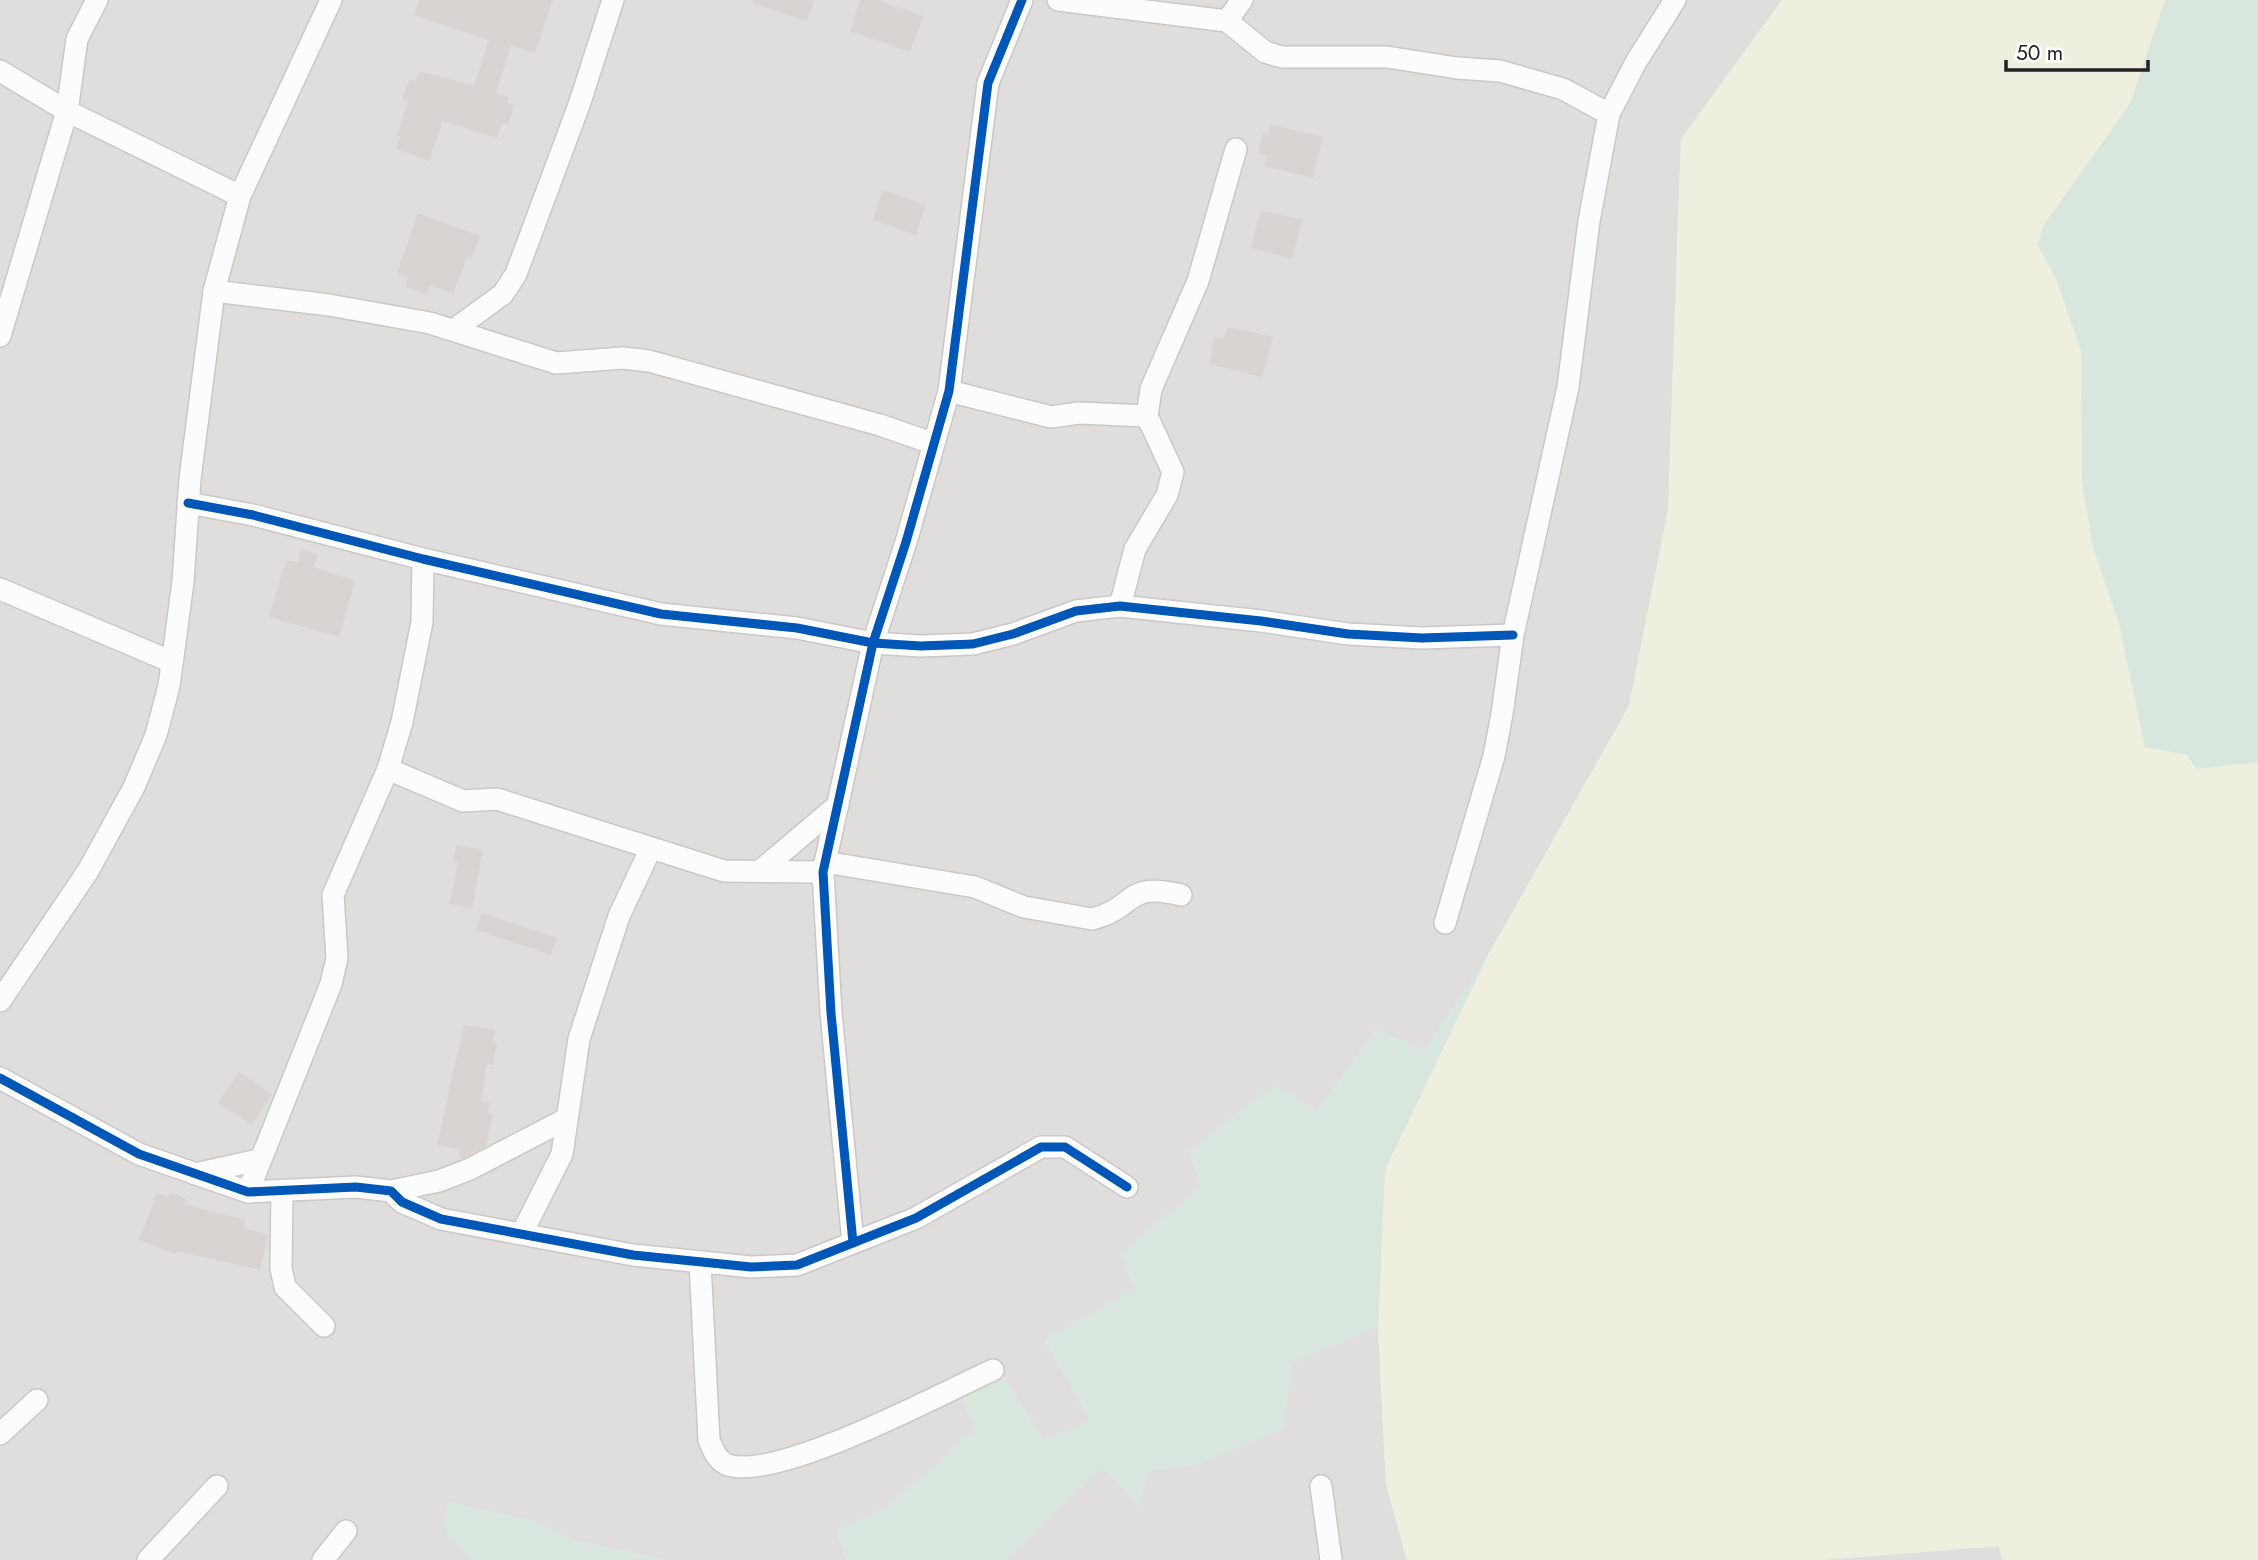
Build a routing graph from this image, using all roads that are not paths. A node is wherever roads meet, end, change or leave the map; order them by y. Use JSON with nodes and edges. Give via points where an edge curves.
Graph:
{"nodes":[{"id":1,"x":97,"y":0,"type":"edge"},
{"id":2,"x":331,"y":0,"type":"edge"},
{"id":3,"x":613,"y":0,"type":"edge"},
{"id":4,"x":1022,"y":0,"type":"edge"},
{"id":5,"x":1058,"y":0,"type":"edge"},
{"id":6,"x":1242,"y":0,"type":"edge"},
{"id":7,"x":1675,"y":0,"type":"edge"},
{"id":8,"x":1227,"y":21,"type":"junction"},
{"id":9,"x":0,"y":71,"type":"edge"},
{"id":10,"x":67,"y":111,"type":"junction"},
{"id":11,"x":1609,"y":114,"type":"junction"},
{"id":12,"x":1236,"y":149,"type":"dead end"},
{"id":13,"x":240,"y":196,"type":"junction"},
{"id":14,"x":214,"y":291,"type":"junction"},
{"id":15,"x":455,"y":329,"type":"junction"},
{"id":16,"x":0,"y":336,"type":"edge"},
{"id":17,"x":949,"y":391,"type":"junction"},
{"id":18,"x":1147,"y":416,"type":"junction"},
{"id":19,"x":932,"y":443,"type":"junction"},
{"id":20,"x":188,"y":503,"type":"junction"},
{"id":21,"x":423,"y":559,"type":"junction"},
{"id":22,"x":0,"y":589,"type":"edge"},
{"id":23,"x":1120,"y":606,"type":"junction"},
{"id":24,"x":1513,"y":635,"type":"junction"},
{"id":25,"x":873,"y":643,"type":"junction"},
{"id":26,"x":172,"y":662,"type":"junction"},
{"id":27,"x":388,"y":769,"type":"junction"},
{"id":28,"x":838,"y":806,"type":"junction"},
{"id":29,"x":650,"y":848,"type":"junction"},
{"id":30,"x":824,"y":867,"type":"junction"},
{"id":31,"x":761,"y":870,"type":"junction"},
{"id":32,"x":1181,"y":895,"type":"dead end"},
{"id":33,"x":1445,"y":923,"type":"dead end"},
{"id":34,"x":0,"y":1001,"type":"edge"},
{"id":35,"x":0,"y":1078,"type":"edge"},
{"id":36,"x":566,"y":1119,"type":"junction"},
{"id":37,"x":258,"y":1160,"type":"junction"},
{"id":38,"x":195,"y":1174,"type":"junction"},
{"id":39,"x":1127,"y":1187,"type":"dead end"},
{"id":40,"x":391,"y":1191,"type":"junction"},
{"id":41,"x":248,"y":1192,"type":"junction"},
{"id":42,"x":282,"y":1192,"type":"junction"},
{"id":43,"x":522,"y":1233,"type":"junction"},
{"id":44,"x":853,"y":1243,"type":"junction"},
{"id":45,"x":700,"y":1263,"type":"junction"},
{"id":46,"x":324,"y":1326,"type":"dead end"},
{"id":47,"x":993,"y":1370,"type":"dead end"},
{"id":48,"x":37,"y":1400,"type":"dead end"},
{"id":49,"x":0,"y":1434,"type":"edge"},
{"id":50,"x":218,"y":1486,"type":"dead end"},
{"id":51,"x":1321,"y":1486,"type":"dead end"},
{"id":52,"x":346,"y":1531,"type":"dead end"},
{"id":53,"x":148,"y":1560,"type":"edge"},
{"id":54,"x":323,"y":1560,"type":"edge"},
{"id":55,"x":1331,"y":1560,"type":"edge"}],
"edges":[{"from":1,"to":10,"type":"street","via":[[77,39]]},
{"from":2,"to":13,"type":"street"},
{"from":3,"to":15,"type":"street","via":[[516,274],[503,294]]},
{"from":4,"to":17,"type":"street","via":[[988,83]]},
{"from":5,"to":8,"type":"street"},
{"from":6,"to":8,"type":"street"},
{"from":7,"to":11,"type":"street"},
{"from":8,"to":11,"type":"street","via":[[1265,52],[1282,57],[1387,57],[1500,71],[1563,89]]},
{"from":9,"to":10,"type":"street"},
{"from":10,"to":13,"type":"street"},
{"from":10,"to":16,"type":"street"},
{"from":11,"to":24,"type":"street","via":[[1589,221],[1568,387]]},
{"from":12,"to":18,"type":"street","via":[[1198,281],[1151,389]]},
{"from":13,"to":14,"type":"street"},
{"from":14,"to":15,"type":"street","via":[[329,305]]},
{"from":14,"to":20,"type":"street"},
{"from":15,"to":19,"type":"street","via":[[556,363],[623,358],[649,361]]},
{"from":17,"to":18,"type":"street","via":[[1051,416]]},
{"from":17,"to":19,"type":"street"},
{"from":18,"to":23,"type":"street","via":[[1173,472],[1167,495],[1135,549]]},
{"from":19,"to":25,"type":"street"},
{"from":20,"to":21,"type":"street"},
{"from":20,"to":26,"type":"street"},
{"from":21,"to":25,"type":"street","via":[[662,614],[797,628]]},
{"from":21,"to":27,"type":"street","via":[[422,621]]},
{"from":22,"to":26,"type":"street"},
{"from":23,"to":24,"type":"street","via":[[1349,634],[1422,638]]},
{"from":23,"to":25,"type":"street","via":[[1076,611],[973,644]]},
{"from":24,"to":33,"type":"street","via":[[1493,756]]},
{"from":25,"to":28,"type":"street"},
{"from":26,"to":34,"type":"street","via":[[156,736],[134,787],[88,871]]},
{"from":27,"to":29,"type":"street","via":[[463,801],[498,799]]},
{"from":27,"to":37,"type":"street","via":[[333,895],[337,958],[331,984]]},
{"from":28,"to":30,"type":"street"},
{"from":28,"to":31,"type":"street"},
{"from":29,"to":31,"type":"street","via":[[724,871]]},
{"from":29,"to":36,"type":"street","via":[[619,916],[579,1039]]},
{"from":30,"to":31,"type":"street"},
{"from":30,"to":32,"type":"street","via":[[975,887],[1024,907],[1092,919],[1143,890],[1155,888]]},
{"from":30,"to":44,"type":"street","via":[[831,1013]]},
{"from":35,"to":38,"type":"street","via":[[139,1154]]},
{"from":36,"to":40,"type":"street","via":[[470,1169]]},
{"from":36,"to":43,"type":"street","via":[[562,1154]]},
{"from":37,"to":38,"type":"street"},
{"from":37,"to":41,"type":"street"},
{"from":38,"to":41,"type":"street"},
{"from":39,"to":44,"type":"street","via":[[1065,1147],[1041,1147],[916,1218]]},
{"from":40,"to":42,"type":"street","via":[[356,1187]]},
{"from":40,"to":43,"type":"street","via":[[402,1202],[442,1219]]},
{"from":41,"to":42,"type":"street"},
{"from":42,"to":46,"type":"street","via":[[285,1287]]},
{"from":43,"to":45,"type":"street"},
{"from":44,"to":45,"type":"street","via":[[797,1265]]},
{"from":45,"to":47,"type":"street","via":[[709,1440],[714,1454],[727,1465],[768,1466],[809,1454]]},
{"from":48,"to":49,"type":"street"},
{"from":50,"to":53,"type":"street"},
{"from":51,"to":55,"type":"street"},
{"from":52,"to":54,"type":"street"}]}
